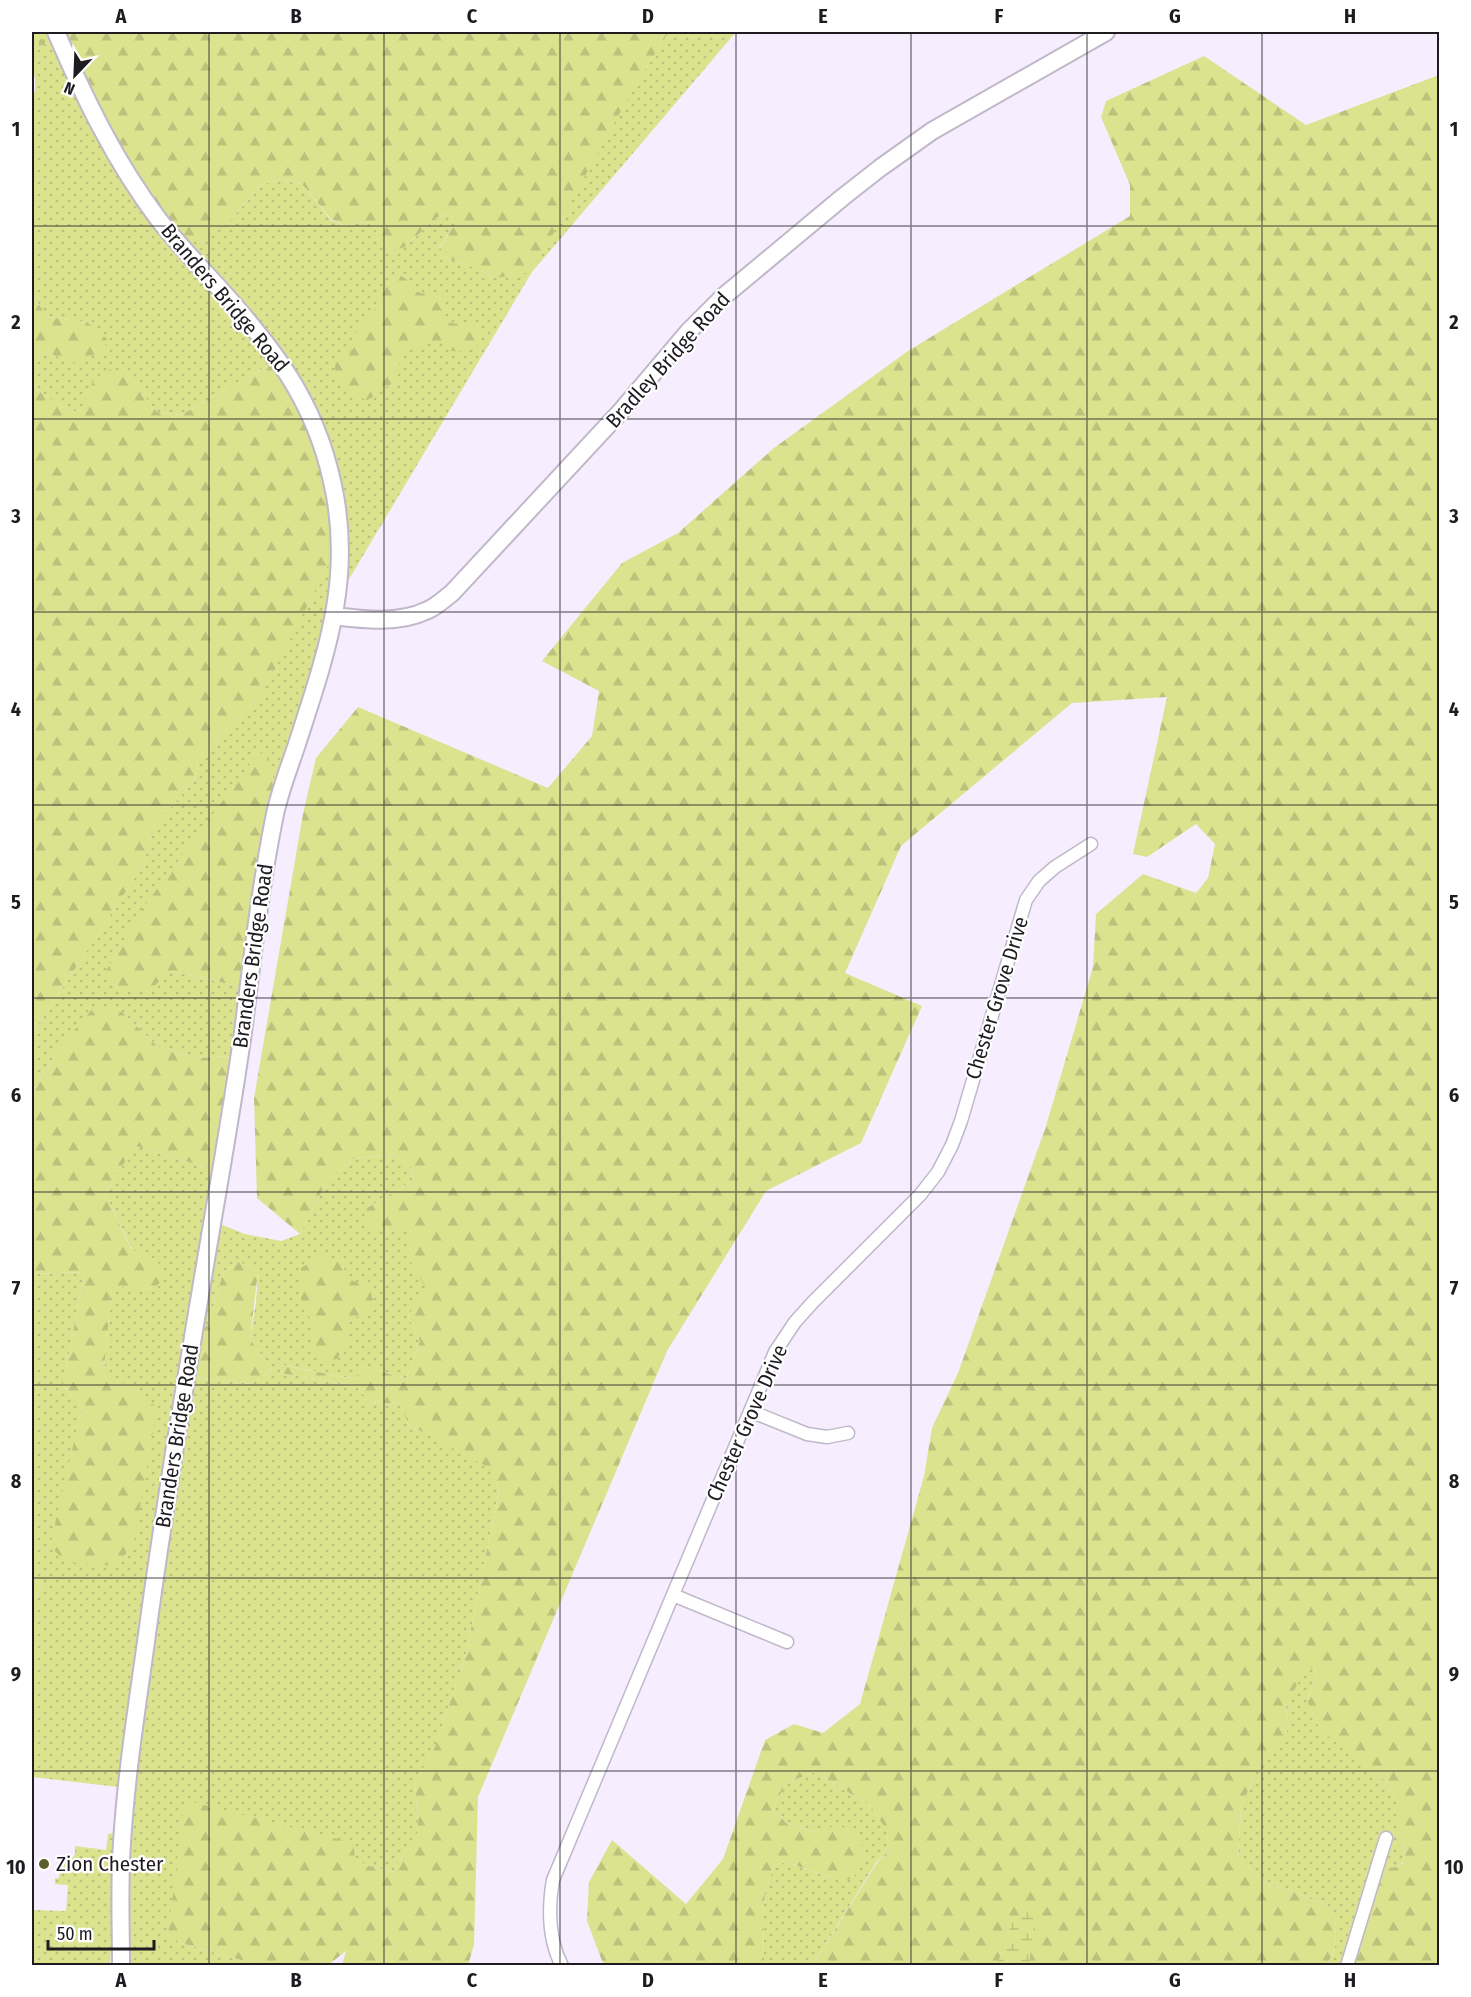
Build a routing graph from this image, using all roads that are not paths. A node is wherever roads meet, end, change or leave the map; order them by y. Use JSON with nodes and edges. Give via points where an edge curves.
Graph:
{"nodes":[{"id":1,"x":56,"y":32,"type":"edge"},
{"id":2,"x":1107,"y":32,"type":"edge"},
{"id":3,"x":334,"y":616,"type":"junction"},
{"id":4,"x":1090,"y":844,"type":"dead end"},
{"id":5,"x":750,"y":1411,"type":"junction"},
{"id":6,"x":848,"y":1434,"type":"dead end"},
{"id":7,"x":673,"y":1595,"type":"junction"},
{"id":8,"x":787,"y":1642,"type":"dead end"},
{"id":9,"x":1386,"y":1838,"type":"dead end"},
{"id":10,"x":121,"y":1965,"type":"edge"},
{"id":11,"x":562,"y":1965,"type":"edge"},
{"id":12,"x":1347,"y":1965,"type":"edge"}],
"edges":[{"from":1,"to":3,"type":"street","name":"Branders Bridge Road","via":[[100,127],[149,206],[251,324],[305,401],[327,459],[339,522],[339,584]]},
{"from":2,"to":3,"type":"street","name":"Bradley Bridge Road","via":[[932,132],[843,197],[724,296],[452,593],[428,610],[402,619]]},
{"from":3,"to":10,"type":"street","name":"Branders Bridge Road","via":[[328,650],[274,814],[221,1169],[166,1497],[122,1845]]},
{"from":4,"to":5,"type":"street","name":"Chester Grove Drive","via":[[1055,867],[1026,900],[961,1121],[938,1172],[795,1322],[775,1352]]},
{"from":5,"to":6,"type":"street","via":[[807,1434]]},
{"from":5,"to":7,"type":"street","name":"Chester Grove Drive"},
{"from":7,"to":8,"type":"street"},
{"from":7,"to":11,"type":"street","name":"Chester Grove Drive","via":[[554,1880],[549,1899],[550,1929]]},
{"from":9,"to":12,"type":"street"}]}
